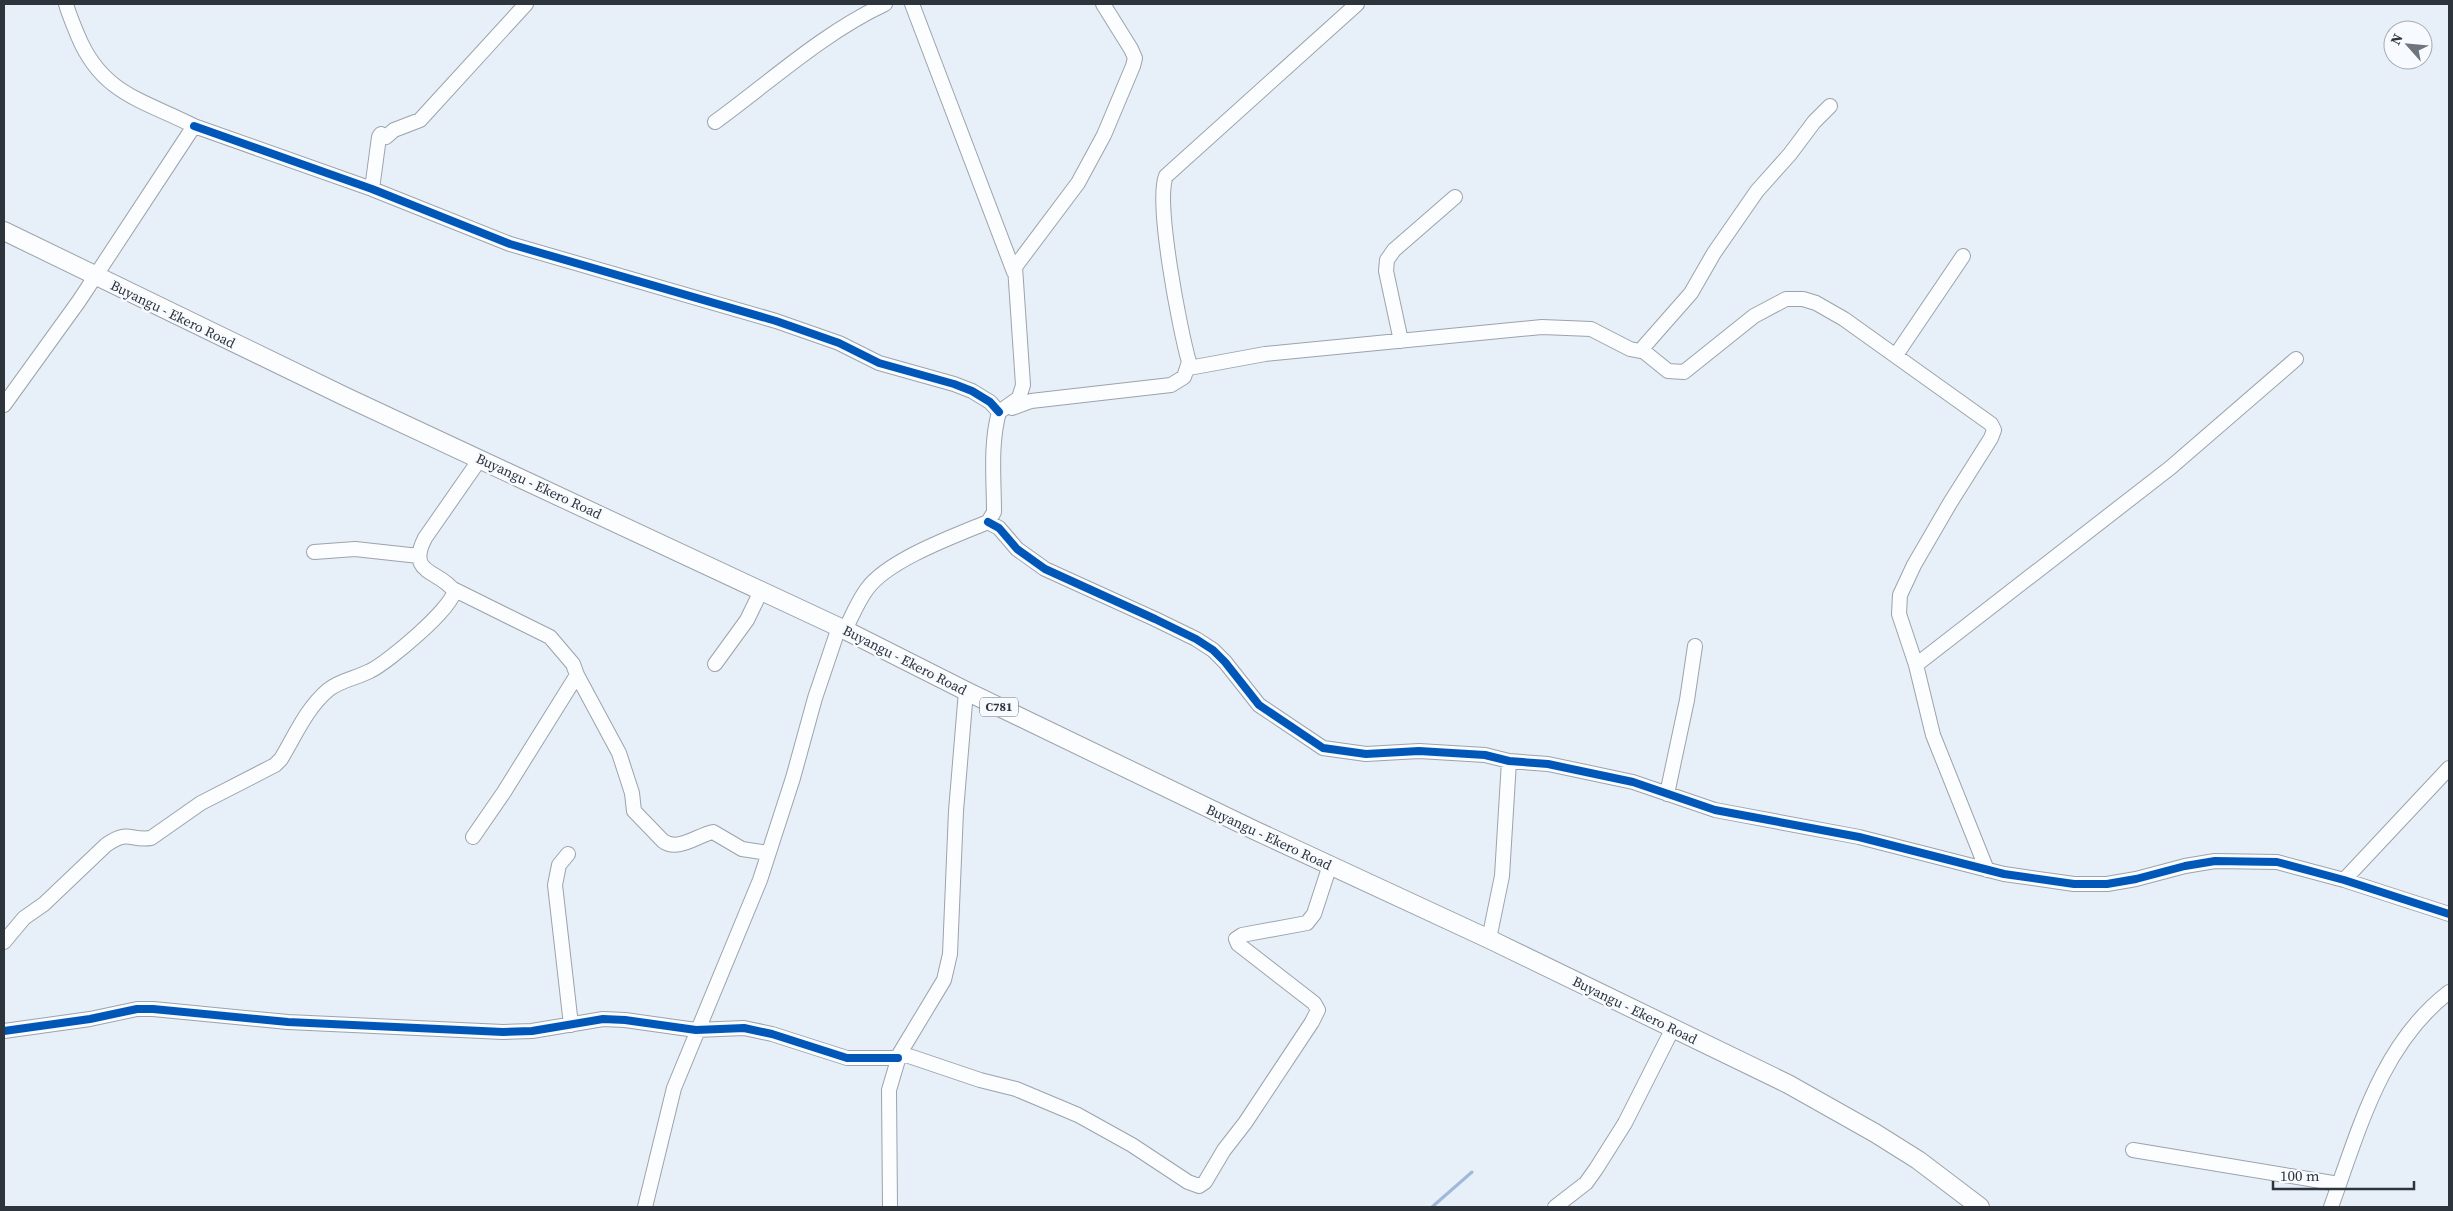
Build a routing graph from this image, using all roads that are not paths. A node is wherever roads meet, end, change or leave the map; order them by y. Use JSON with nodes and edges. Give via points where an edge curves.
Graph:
{"nodes":[{"id":1,"x":66,"y":4,"type":"edge"},
{"id":2,"x":526,"y":4,"type":"edge"},
{"id":3,"x":884,"y":4,"type":"edge"},
{"id":4,"x":912,"y":4,"type":"edge"},
{"id":5,"x":1103,"y":4,"type":"edge"},
{"id":6,"x":1357,"y":4,"type":"edge"},
{"id":7,"x":1830,"y":106,"type":"dead end"},
{"id":8,"x":714,"y":122,"type":"dead end"},
{"id":9,"x":194,"y":126,"type":"junction"},
{"id":10,"x":372,"y":189,"type":"junction"},
{"id":11,"x":1455,"y":197,"type":"dead end"},
{"id":12,"x":4,"y":231,"type":"edge"},
{"id":13,"x":1963,"y":256,"type":"dead end"},
{"id":14,"x":1014,"y":272,"type":"junction"},
{"id":15,"x":94,"y":275,"type":"junction"},
{"id":16,"x":1401,"y":341,"type":"junction"},
{"id":17,"x":1642,"y":350,"type":"junction"},
{"id":18,"x":1896,"y":355,"type":"junction"},
{"id":19,"x":2296,"y":359,"type":"dead end"},
{"id":20,"x":1188,"y":368,"type":"junction"},
{"id":21,"x":4,"y":405,"type":"edge"},
{"id":22,"x":999,"y":412,"type":"junction"},
{"id":23,"x":480,"y":459,"type":"junction"},
{"id":24,"x":988,"y":522,"type":"junction"},
{"id":25,"x":314,"y":552,"type":"dead end"},
{"id":26,"x":419,"y":556,"type":"junction"},
{"id":27,"x":453,"y":589,"type":"junction"},
{"id":28,"x":761,"y":591,"type":"junction"},
{"id":29,"x":842,"y":628,"type":"junction"},
{"id":30,"x":1695,"y":646,"type":"dead end"},
{"id":31,"x":715,"y":664,"type":"dead end"},
{"id":32,"x":1916,"y":666,"type":"junction"},
{"id":33,"x":577,"y":675,"type":"junction"},
{"id":34,"x":966,"y":691,"type":"junction"},
{"id":35,"x":1509,"y":761,"type":"junction"},
{"id":36,"x":2449,"y":768,"type":"edge"},
{"id":37,"x":1667,"y":794,"type":"junction"},
{"id":38,"x":473,"y":836,"type":"dead end"},
{"id":39,"x":768,"y":852,"type":"junction"},
{"id":40,"x":568,"y":854,"type":"dead end"},
{"id":41,"x":1330,"y":865,"type":"junction"},
{"id":42,"x":1987,"y":870,"type":"junction"},
{"id":43,"x":2344,"y":880,"type":"junction"},
{"id":44,"x":2449,"y":914,"type":"edge"},
{"id":45,"x":1489,"y":939,"type":"junction"},
{"id":46,"x":4,"y":942,"type":"edge"},
{"id":47,"x":2449,"y":992,"type":"edge"},
{"id":48,"x":570,"y":1025,"type":"junction"},
{"id":49,"x":1672,"y":1028,"type":"junction"},
{"id":50,"x":696,"y":1030,"type":"junction"},
{"id":51,"x":4,"y":1031,"type":"edge"},
{"id":52,"x":899,"y":1056,"type":"junction"},
{"id":53,"x":2133,"y":1150,"type":"dead end"},
{"id":54,"x":2339,"y":1184,"type":"junction"},
{"id":55,"x":1562,"y":1205,"type":"edge"},
{"id":56,"x":645,"y":1207,"type":"edge"},
{"id":57,"x":890,"y":1207,"type":"edge"},
{"id":58,"x":1980,"y":1207,"type":"edge"},
{"id":59,"x":2331,"y":1207,"type":"edge"}],
"edges":[{"from":1,"to":9,"type":"street","via":[[87,57],[100,75],[132,97]]},
{"from":2,"to":10,"type":"street","via":[[420,120],[394,130],[386,137],[379,136]]},
{"from":3,"to":8,"type":"street","via":[[833,33]]},
{"from":4,"to":14,"type":"street"},
{"from":5,"to":14,"type":"street","via":[[1131,49],[1133,66],[1104,135],[1078,183]]},
{"from":6,"to":20,"type":"street","via":[[1166,176],[1162,188],[1166,230]]},
{"from":7,"to":17,"type":"street","via":[[1757,191],[1691,293]]},
{"from":9,"to":10,"type":"street"},
{"from":9,"to":15,"type":"street"},
{"from":10,"to":22,"type":"street","via":[[510,244],[776,321],[840,343],[879,363],[972,391]]},
{"from":11,"to":16,"type":"street","via":[[1394,250],[1387,260],[1387,279]]},
{"from":12,"to":15,"type":"main road","name":"Buyangu - Ekero Road","number":"C781"},
{"from":13,"to":18,"type":"street"},
{"from":14,"to":22,"type":"street","via":[[1023,391],[1016,401]]},
{"from":15,"to":21,"type":"street","via":[[80,301]]},
{"from":15,"to":23,"type":"main road","name":"Buyangu - Ekero Road","number":"C781"},
{"from":16,"to":17,"type":"street","via":[[1500,330],[1571,327],[1594,330],[1630,349]]},
{"from":16,"to":20,"type":"street","via":[[1265,354]]},
{"from":17,"to":18,"type":"street","via":[[1668,371],[1684,372],[1754,316],[1786,299],[1796,298],[1828,309]]},
{"from":18,"to":32,"type":"street","via":[[1982,416],[1994,430],[1914,565],[1900,595],[1899,614]]},
{"from":19,"to":32,"type":"street","via":[[2170,468]]},
{"from":20,"to":22,"type":"street","via":[[1184,376],[1171,385],[1030,402]]},
{"from":22,"to":24,"type":"street","via":[[994,442],[994,512]]},
{"from":23,"to":26,"type":"street","via":[[425,538]]},
{"from":23,"to":28,"type":"main road","name":"Buyangu - Ekero Road","number":"C781"},
{"from":24,"to":29,"type":"street","via":[[904,560],[880,576],[867,589]]},
{"from":24,"to":35,"type":"street","via":[[1045,569],[1155,618],[1213,650],[1259,705],[1323,748],[1366,754],[1419,751],[1485,755]]},
{"from":25,"to":26,"type":"street","via":[[361,549]]},
{"from":26,"to":27,"type":"street","via":[[428,573]]},
{"from":27,"to":33,"type":"street","via":[[550,637],[573,664]]},
{"from":27,"to":46,"type":"street","via":[[454,594],[448,604],[393,657],[370,672],[330,688],[313,705],[278,763],[201,803],[151,838],[124,835],[116,838],[44,904],[24,918]]},
{"from":28,"to":29,"type":"main road","name":"Buyangu - Ekero Road","number":"C781"},
{"from":28,"to":31,"type":"street","via":[[747,620]]},
{"from":29,"to":34,"type":"main road","name":"Buyangu - Ekero Road","number":"C781"},
{"from":29,"to":39,"type":"street","via":[[815,698],[791,786]]},
{"from":30,"to":37,"type":"street"},
{"from":32,"to":42,"type":"street","via":[[1933,734]]},
{"from":33,"to":38,"type":"street"},
{"from":33,"to":39,"type":"street","via":[[619,753],[632,793],[634,812],[663,841],[685,843],[713,832],[742,849]]},
{"from":34,"to":41,"type":"main road","name":"Buyangu - Ekero Road","number":"C781"},
{"from":34,"to":52,"type":"street","via":[[955,829],[950,954],[944,980]]},
{"from":35,"to":37,"type":"street","via":[[1548,764],[1633,782]]},
{"from":35,"to":45,"type":"street","via":[[1502,876]]},
{"from":36,"to":43,"type":"street"},
{"from":37,"to":42,"type":"street","via":[[1715,810],[1859,837]]},
{"from":39,"to":50,"type":"street","via":[[760,880]]},
{"from":40,"to":48,"type":"street","via":[[559,865],[555,884]]},
{"from":41,"to":45,"type":"main road","name":"Buyangu - Ekero Road","number":"C781"},
{"from":41,"to":52,"type":"street","via":[[1314,914],[1307,924],[1242,935],[1236,940],[1314,1003],[1318,1010],[1245,1124],[1199,1186],[1078,1114],[1016,1089]]},
{"from":42,"to":43,"type":"street","via":[[2091,886],[2215,861],[2262,860]]},
{"from":43,"to":44,"type":"street"},
{"from":45,"to":49,"type":"main road","name":"Buyangu - Ekero Road","number":"C781"},
{"from":47,"to":54,"type":"street","via":[[2414,1024],[2392,1056],[2376,1088]]},
{"from":48,"to":50,"type":"street","via":[[610,1019]]},
{"from":48,"to":51,"type":"street","via":[[532,1031],[468,1031],[288,1022],[145,1009]]},
{"from":49,"to":55,"type":"street","via":[[1625,1123],[1586,1183]]},
{"from":49,"to":58,"type":"main road","name":"Buyangu - Ekero Road","number":"C781","via":[[1788,1084],[1867,1128],[1918,1160]]},
{"from":50,"to":52,"type":"street","via":[[744,1028],[847,1058]]},
{"from":50,"to":56,"type":"street","via":[[674,1088]]},
{"from":52,"to":57,"type":"street","via":[[890,1090]]},
{"from":53,"to":54,"type":"street"},
{"from":54,"to":59,"type":"street"}]}
